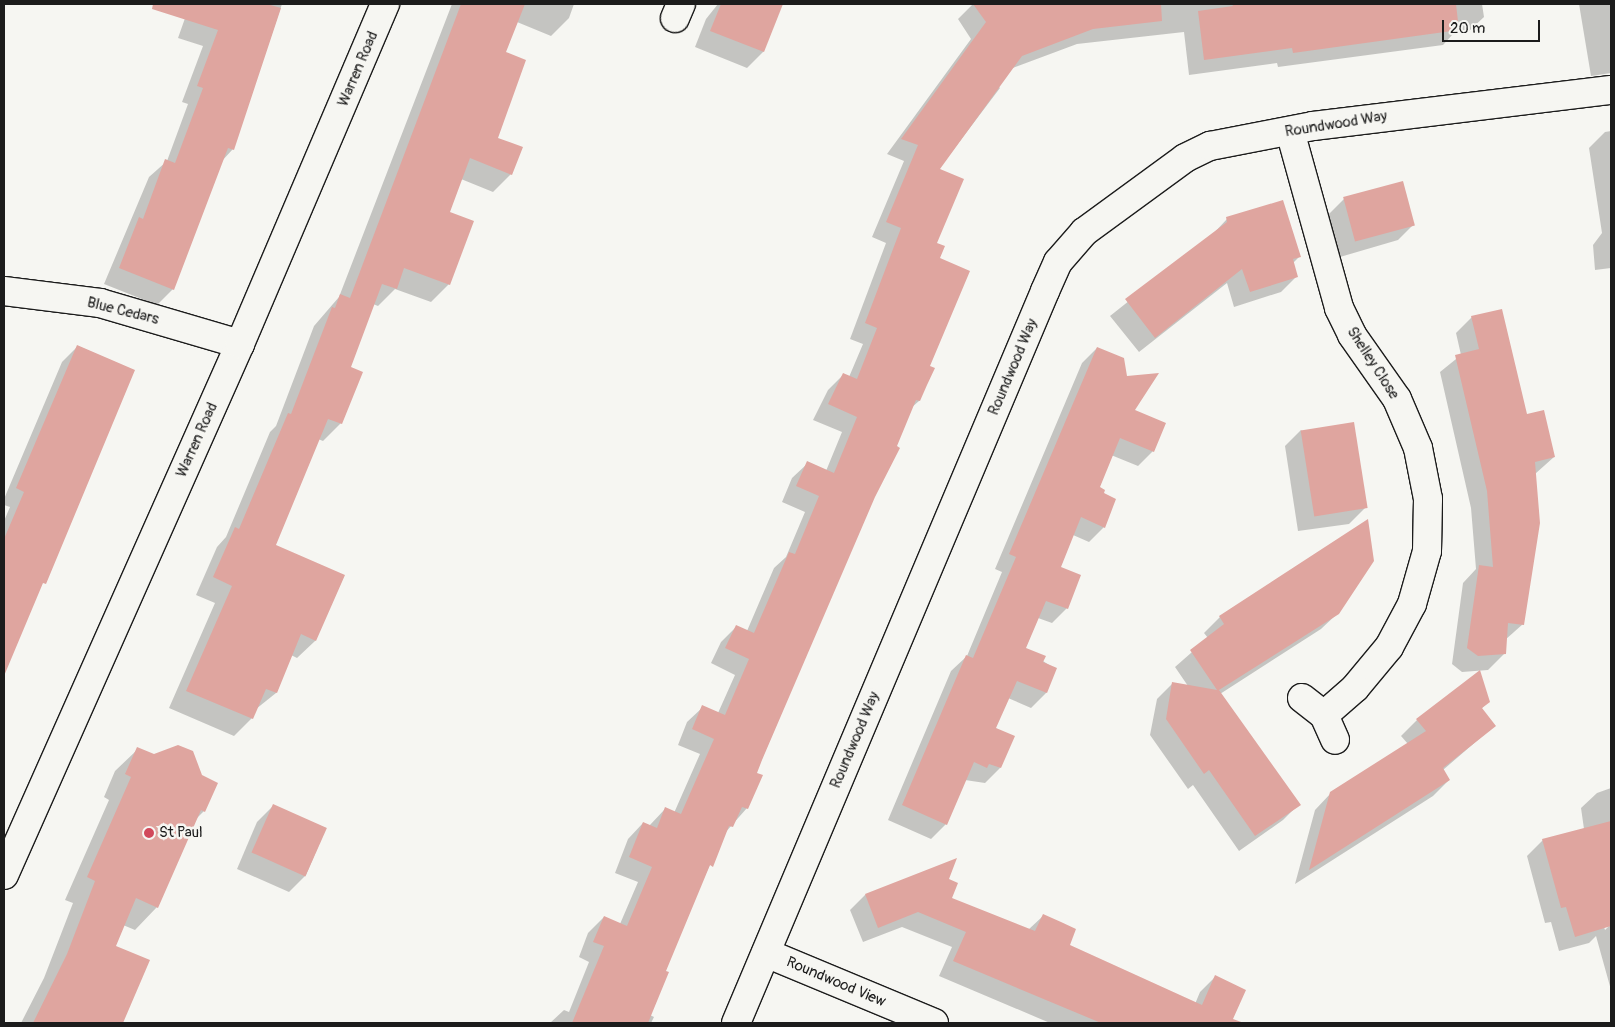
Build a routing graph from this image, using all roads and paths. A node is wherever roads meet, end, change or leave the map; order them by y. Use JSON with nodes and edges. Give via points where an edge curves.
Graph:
{"nodes":[{"id":1,"x":385,"y":4,"type":"edge"},
{"id":2,"x":1611,"y":90,"type":"edge"},
{"id":3,"x":1290,"y":131,"type":"junction"},
{"id":4,"x":4,"y":291,"type":"edge"},
{"id":5,"x":240,"y":344,"type":"junction"},
{"id":6,"x":1302,"y":698,"type":"dead end"},
{"id":7,"x":4,"y":875,"type":"edge"},
{"id":8,"x":766,"y":953,"type":"junction"},
{"id":9,"x":736,"y":1023,"type":"edge"},
{"id":10,"x":934,"y":1023,"type":"edge"}],
"edges":[{"from":1,"to":5,"type":"street","name":"Warren Road"},
{"from":2,"to":3,"type":"street","name":"Roundwood Way"},
{"from":3,"to":6,"type":"street","name":"Shelley Close","via":[[1339,308],[1352,336],[1397,399],[1418,448],[1428,499],[1427,551],[1412,604],[1390,647],[1355,688],[1330,728]]},
{"from":3,"to":8,"type":"street","name":"Roundwood Way","via":[[1210,146],[1185,158],[1084,232],[1058,262]]},
{"from":4,"to":5,"type":"street","name":"Blue Cedars","via":[[100,303]]},
{"from":5,"to":7,"type":"street","name":"Warren Road"},
{"from":8,"to":9,"type":"street","name":"Roundwood Way"},
{"from":8,"to":10,"type":"street","name":"Roundwood View"}]}
